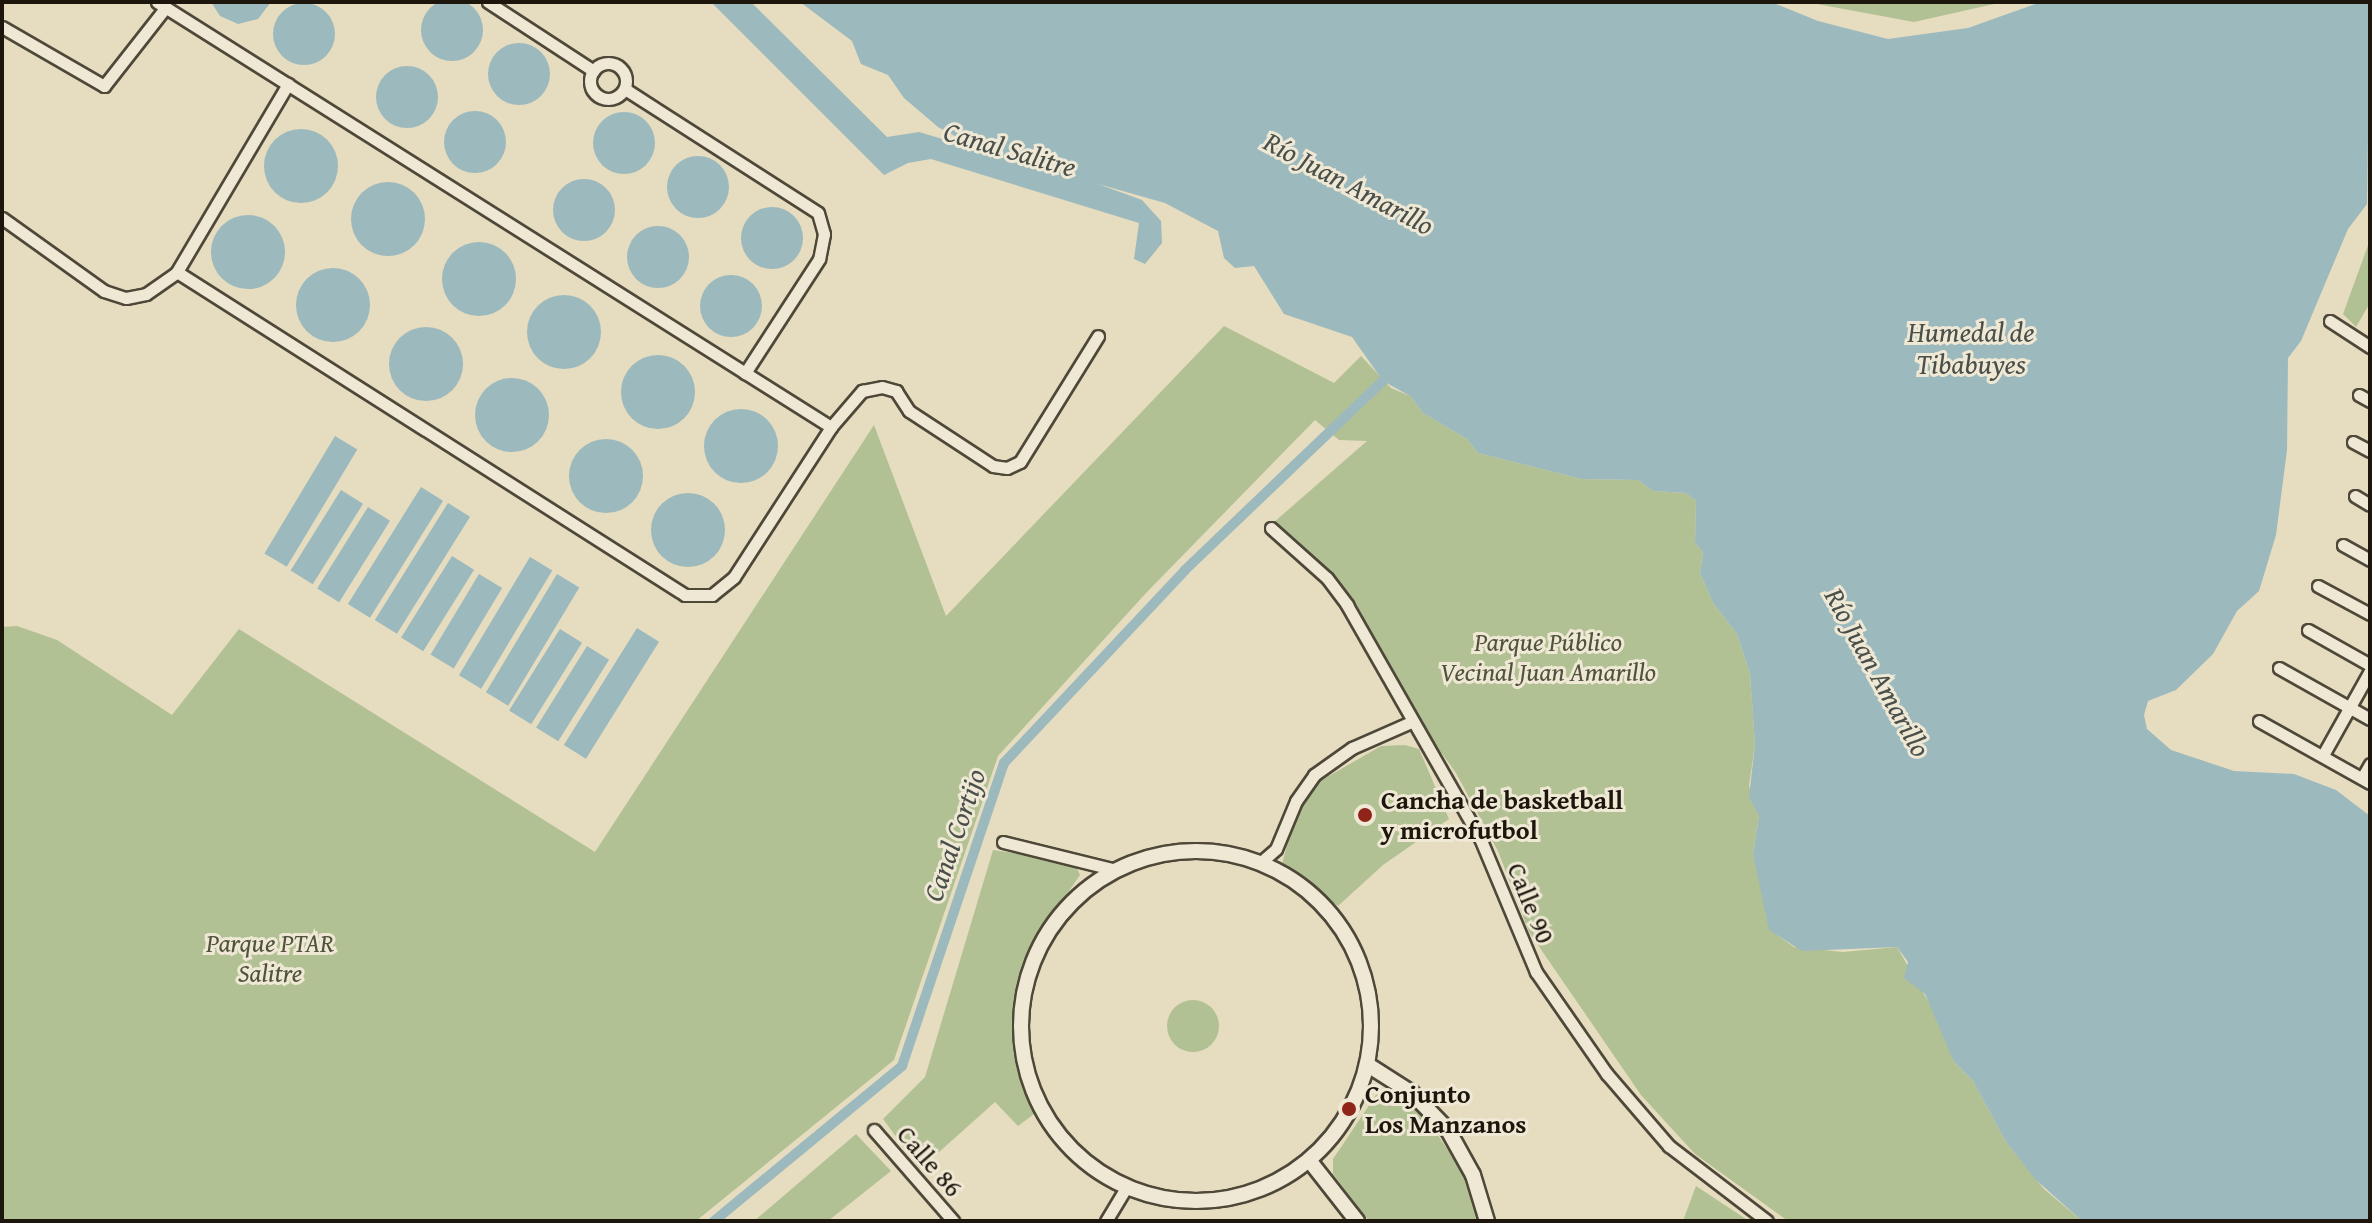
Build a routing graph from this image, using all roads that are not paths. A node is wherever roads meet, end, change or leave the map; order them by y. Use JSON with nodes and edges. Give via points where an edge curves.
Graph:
{"nodes":[{"id":1,"x":488,"y":2,"type":"edge"},
{"id":2,"x":162,"y":5,"type":"edge"},
{"id":3,"x":2,"y":27,"type":"edge"},
{"id":4,"x":594,"y":71,"type":"junction"},
{"id":5,"x":288,"y":84,"type":"junction"},
{"id":6,"x":625,"y":89,"type":"junction"},
{"id":7,"x":2,"y":218,"type":"edge"},
{"id":8,"x":177,"y":272,"type":"junction"},
{"id":9,"x":2330,"y":321,"type":"dead end"},
{"id":10,"x":1098,"y":336,"type":"dead end"},
{"id":11,"x":2370,"y":347,"type":"edge"},
{"id":12,"x":745,"y":373,"type":"junction"},
{"id":13,"x":831,"y":427,"type":"junction"},
{"id":14,"x":2353,"y":442,"type":"dead end"},
{"id":15,"x":2370,"y":451,"type":"edge"},
{"id":16,"x":2355,"y":496,"type":"dead end"},
{"id":17,"x":2370,"y":505,"type":"edge"},
{"id":18,"x":1271,"y":528,"type":"dead end"},
{"id":19,"x":2343,"y":545,"type":"dead end"},
{"id":20,"x":2370,"y":560,"type":"edge"},
{"id":21,"x":2318,"y":586,"type":"dead end"},
{"id":22,"x":2370,"y":614,"type":"edge"},
{"id":23,"x":2308,"y":630,"type":"dead end"},
{"id":24,"x":2279,"y":668,"type":"dead end"},
{"id":25,"x":2370,"y":668,"type":"edge"},
{"id":26,"x":2349,"y":708,"type":"junction"},
{"id":27,"x":2370,"y":719,"type":"edge"},
{"id":28,"x":2259,"y":721,"type":"dead end"},
{"id":29,"x":1411,"y":722,"type":"junction"},
{"id":30,"x":2323,"y":755,"type":"junction"},
{"id":31,"x":2370,"y":764,"type":"edge"},
{"id":32,"x":2366,"y":780,"type":"edge"},
{"id":33,"x":1003,"y":842,"type":"dead end"},
{"id":34,"x":1260,"y":863,"type":"junction"},
{"id":35,"x":1116,"y":870,"type":"junction"},
{"id":36,"x":1368,"y":1065,"type":"junction"},
{"id":37,"x":874,"y":1130,"type":"dead end"},
{"id":38,"x":1309,"y":1160,"type":"junction"},
{"id":39,"x":1126,"y":1188,"type":"junction"},
{"id":40,"x":953,"y":1221,"type":"edge"},
{"id":41,"x":1106,"y":1221,"type":"edge"},
{"id":42,"x":1357,"y":1221,"type":"edge"},
{"id":43,"x":1487,"y":1221,"type":"edge"},
{"id":44,"x":1767,"y":1221,"type":"edge"}],
"edges":[{"from":1,"to":4,"type":"street"},
{"from":2,"to":3,"type":"street","via":[[104,86]]},
{"from":2,"to":5,"type":"street"},
{"from":4,"to":6,"type":"street","via":[[604,64],[617,66],[626,76]]},
{"from":4,"to":6,"type":"street","via":[[591,84],[597,95],[616,98]]},
{"from":5,"to":8,"type":"street"},
{"from":5,"to":12,"type":"street"},
{"from":6,"to":12,"type":"street","via":[[818,213],[824,234],[819,259]]},
{"from":7,"to":8,"type":"street","via":[[104,291],[126,298],[146,294]]},
{"from":8,"to":13,"type":"street","via":[[685,595],[712,595],[734,577]]},
{"from":9,"to":11,"type":"street"},
{"from":10,"to":13,"type":"street","via":[[1020,462],[1007,468],[993,466],[909,411],[891,389],[862,391]]},
{"from":12,"to":13,"type":"street"},
{"from":14,"to":15,"type":"street"},
{"from":16,"to":17,"type":"street"},
{"from":18,"to":29,"type":"street","name":"Calle 90","via":[[1340,596]]},
{"from":19,"to":20,"type":"street"},
{"from":21,"to":22,"type":"street"},
{"from":23,"to":25,"type":"street"},
{"from":24,"to":26,"type":"street"},
{"from":25,"to":26,"type":"street"},
{"from":26,"to":27,"type":"street"},
{"from":26,"to":30,"type":"street"},
{"from":28,"to":30,"type":"street"},
{"from":29,"to":34,"type":"street","via":[[1352,748],[1314,775],[1296,801],[1276,849]]},
{"from":29,"to":44,"type":"street","name":"Calle 90","via":[[1480,838],[1536,972],[1607,1074],[1669,1146]]},
{"from":30,"to":32,"type":"street"},
{"from":31,"to":32,"type":"street"},
{"from":33,"to":35,"type":"street"},
{"from":34,"to":35,"type":"street","via":[[1187,852]]},
{"from":34,"to":36,"type":"street","via":[[1297,883],[1328,910],[1352,944],[1373,1024]]},
{"from":35,"to":39,"type":"street","via":[[1068,907],[1049,931],[1023,995],[1020,1034],[1026,1073],[1048,1121],[1092,1169]]},
{"from":36,"to":38,"type":"street","via":[[1344,1118]]},
{"from":36,"to":43,"type":"street","via":[[1412,1093],[1448,1130],[1473,1175]]},
{"from":37,"to":40,"type":"street","name":"Calle 86"},
{"from":38,"to":39,"type":"street","via":[[1277,1181],[1202,1201],[1164,1199]]},
{"from":38,"to":42,"type":"street"},
{"from":39,"to":41,"type":"street"}]}
